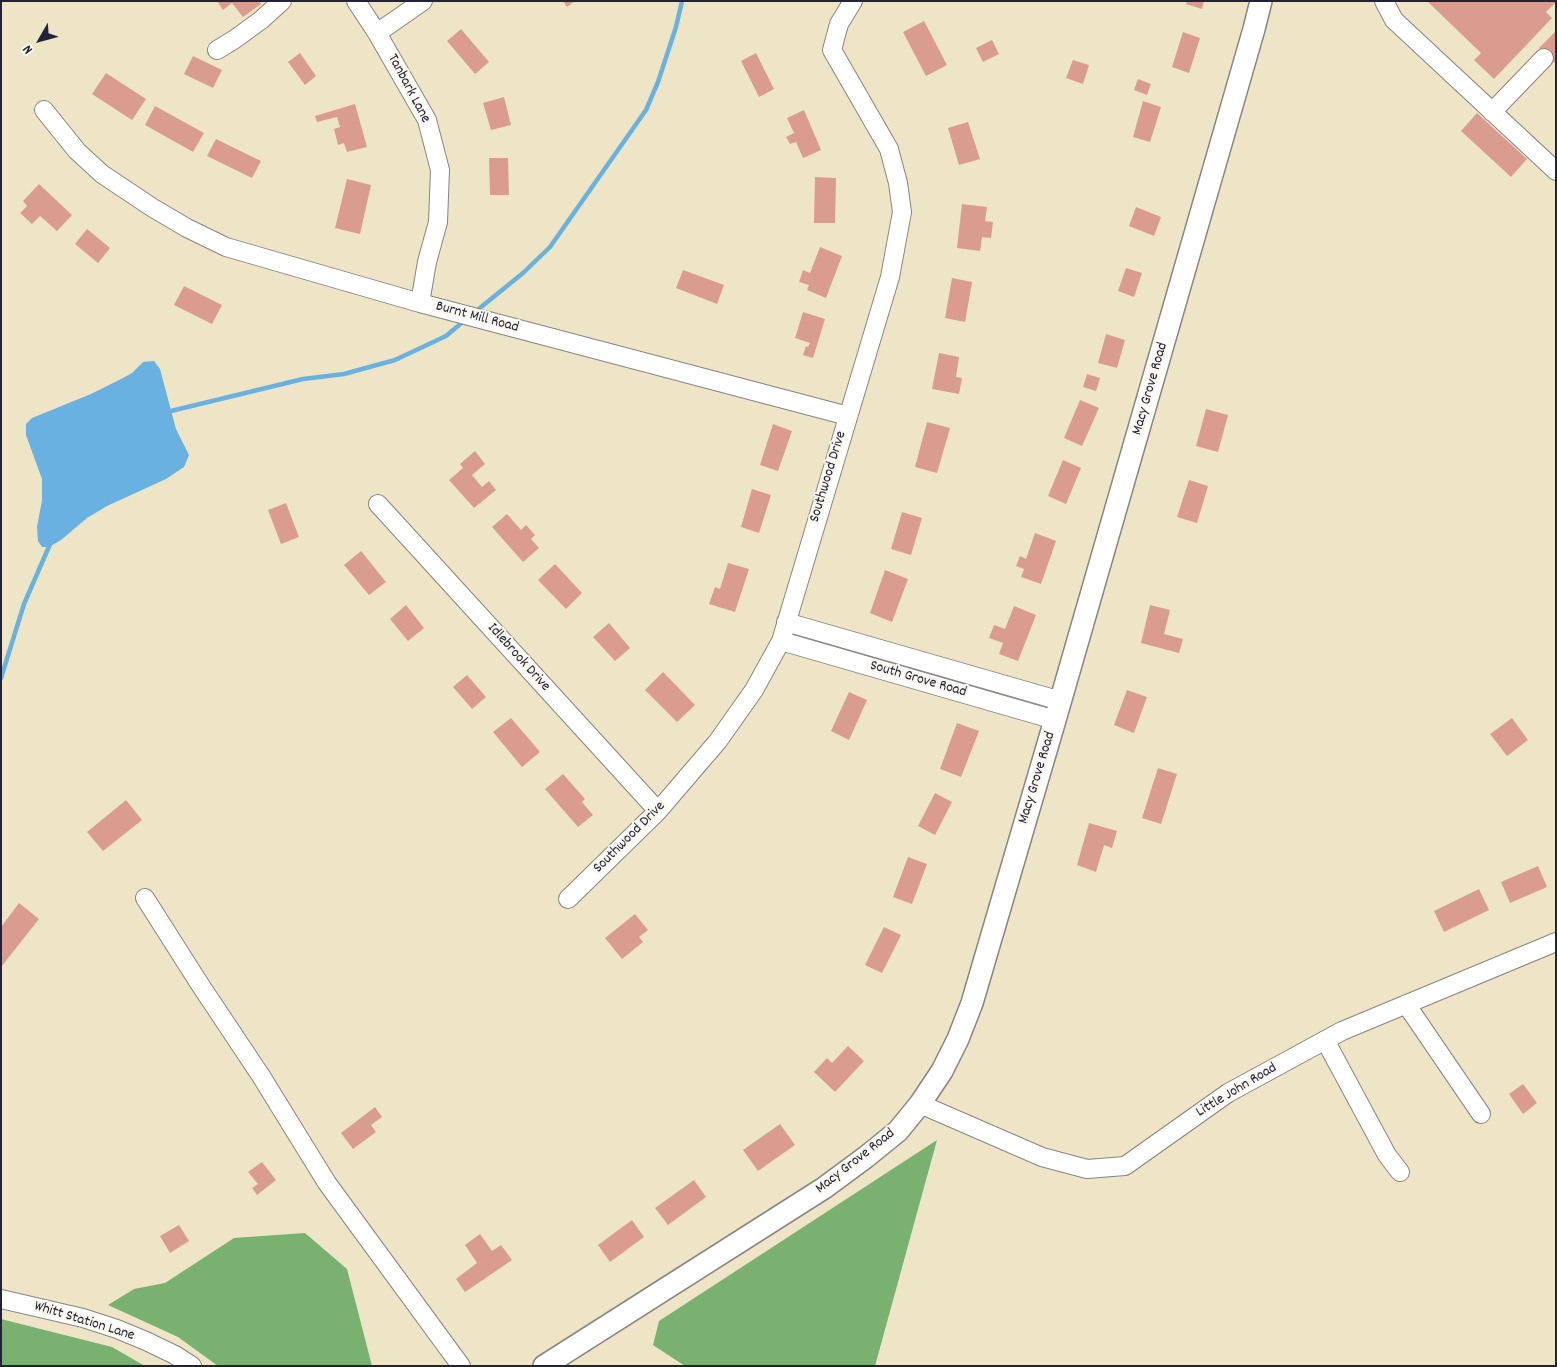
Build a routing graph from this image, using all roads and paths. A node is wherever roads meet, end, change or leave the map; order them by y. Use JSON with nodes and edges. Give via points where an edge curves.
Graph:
{"nodes":[{"id":1,"x":282,"y":1,"type":"edge"},
{"id":2,"x":356,"y":1,"type":"edge"},
{"id":3,"x":423,"y":1,"type":"edge"},
{"id":4,"x":853,"y":1,"type":"edge"},
{"id":5,"x":1261,"y":1,"type":"edge"},
{"id":6,"x":1384,"y":1,"type":"edge"},
{"id":7,"x":377,"y":33,"type":"junction"},
{"id":8,"x":217,"y":50,"type":"dead end"},
{"id":9,"x":1544,"y":58,"type":"dead end"},
{"id":10,"x":44,"y":110,"type":"dead end"},
{"id":11,"x":1492,"y":112,"type":"junction"},
{"id":12,"x":1556,"y":171,"type":"edge"},
{"id":13,"x":420,"y":303,"type":"junction"},
{"id":14,"x":848,"y":416,"type":"junction"},
{"id":15,"x":378,"y":504,"type":"dead end"},
{"id":16,"x":786,"y":622,"type":"junction"},
{"id":17,"x":781,"y":641,"type":"junction"},
{"id":18,"x":1058,"y":710,"type":"junction"},
{"id":19,"x":658,"y":811,"type":"junction"},
{"id":20,"x":145,"y":898,"type":"dead end"},
{"id":21,"x":568,"y":899,"type":"dead end"},
{"id":22,"x":1556,"y":942,"type":"edge"},
{"id":23,"x":1406,"y":1004,"type":"junction"},
{"id":24,"x":1325,"y":1040,"type":"junction"},
{"id":25,"x":920,"y":1104,"type":"junction"},
{"id":26,"x":1481,"y":1114,"type":"dead end"},
{"id":27,"x":1400,"y":1172,"type":"dead end"},
{"id":28,"x":1,"y":1298,"type":"edge"},
{"id":29,"x":192,"y":1366,"type":"edge"},
{"id":30,"x":461,"y":1366,"type":"edge"},
{"id":31,"x":544,"y":1366,"type":"edge"}],
"edges":[{"from":1,"to":8,"type":"street"},
{"from":2,"to":7,"type":"street","name":"Tanbark Lane"},
{"from":3,"to":7,"type":"street"},
{"from":4,"to":14,"type":"street","name":"Southwood Drive","via":[[839,24],[832,50],[889,149],[902,212],[890,277]]},
{"from":5,"to":18,"type":"main road","name":"Macy Grove Road"},
{"from":6,"to":11,"type":"street","via":[[1394,20]]},
{"from":7,"to":13,"type":"street","name":"Tanbark Lane","via":[[427,120],[440,170],[438,222]]},
{"from":9,"to":11,"type":"street"},
{"from":10,"to":13,"type":"street","name":"Burnt Mill Road","via":[[77,151],[102,174],[187,228],[226,246]]},
{"from":11,"to":12,"type":"street"},
{"from":13,"to":14,"type":"street","name":"Burnt Mill Road"},
{"from":14,"to":16,"type":"street","name":"Southwood Drive"},
{"from":15,"to":19,"type":"street","name":"Idlebrook Drive"},
{"from":16,"to":17,"type":"street","name":"Southwood Drive"},
{"from":16,"to":18,"type":"street","name":"South Grove Road"},
{"from":17,"to":18,"type":"street","name":"South Grove Road"},
{"from":17,"to":19,"type":"street","name":"Southwood Drive","via":[[754,690],[718,741]]},
{"from":18,"to":25,"type":"main road","name":"Macy Grove Road","via":[[972,1003],[946,1063]]},
{"from":19,"to":21,"type":"street","name":"Southwood Drive"},
{"from":20,"to":30,"type":"street","via":[[327,1183]]},
{"from":22,"to":23,"type":"street","name":"Little John Road"},
{"from":23,"to":24,"type":"street","name":"Little John Road"},
{"from":23,"to":26,"type":"street"},
{"from":24,"to":25,"type":"street","name":"Little John Road","via":[[1228,1093],[1125,1166],[1087,1170],[1042,1156]]},
{"from":24,"to":27,"type":"street"},
{"from":25,"to":31,"type":"main road","name":"Macy Grove Road","via":[[898,1131],[824,1188]]},
{"from":28,"to":29,"type":"street","name":"Whitt Station Lane","via":[[117,1329]]}]}
